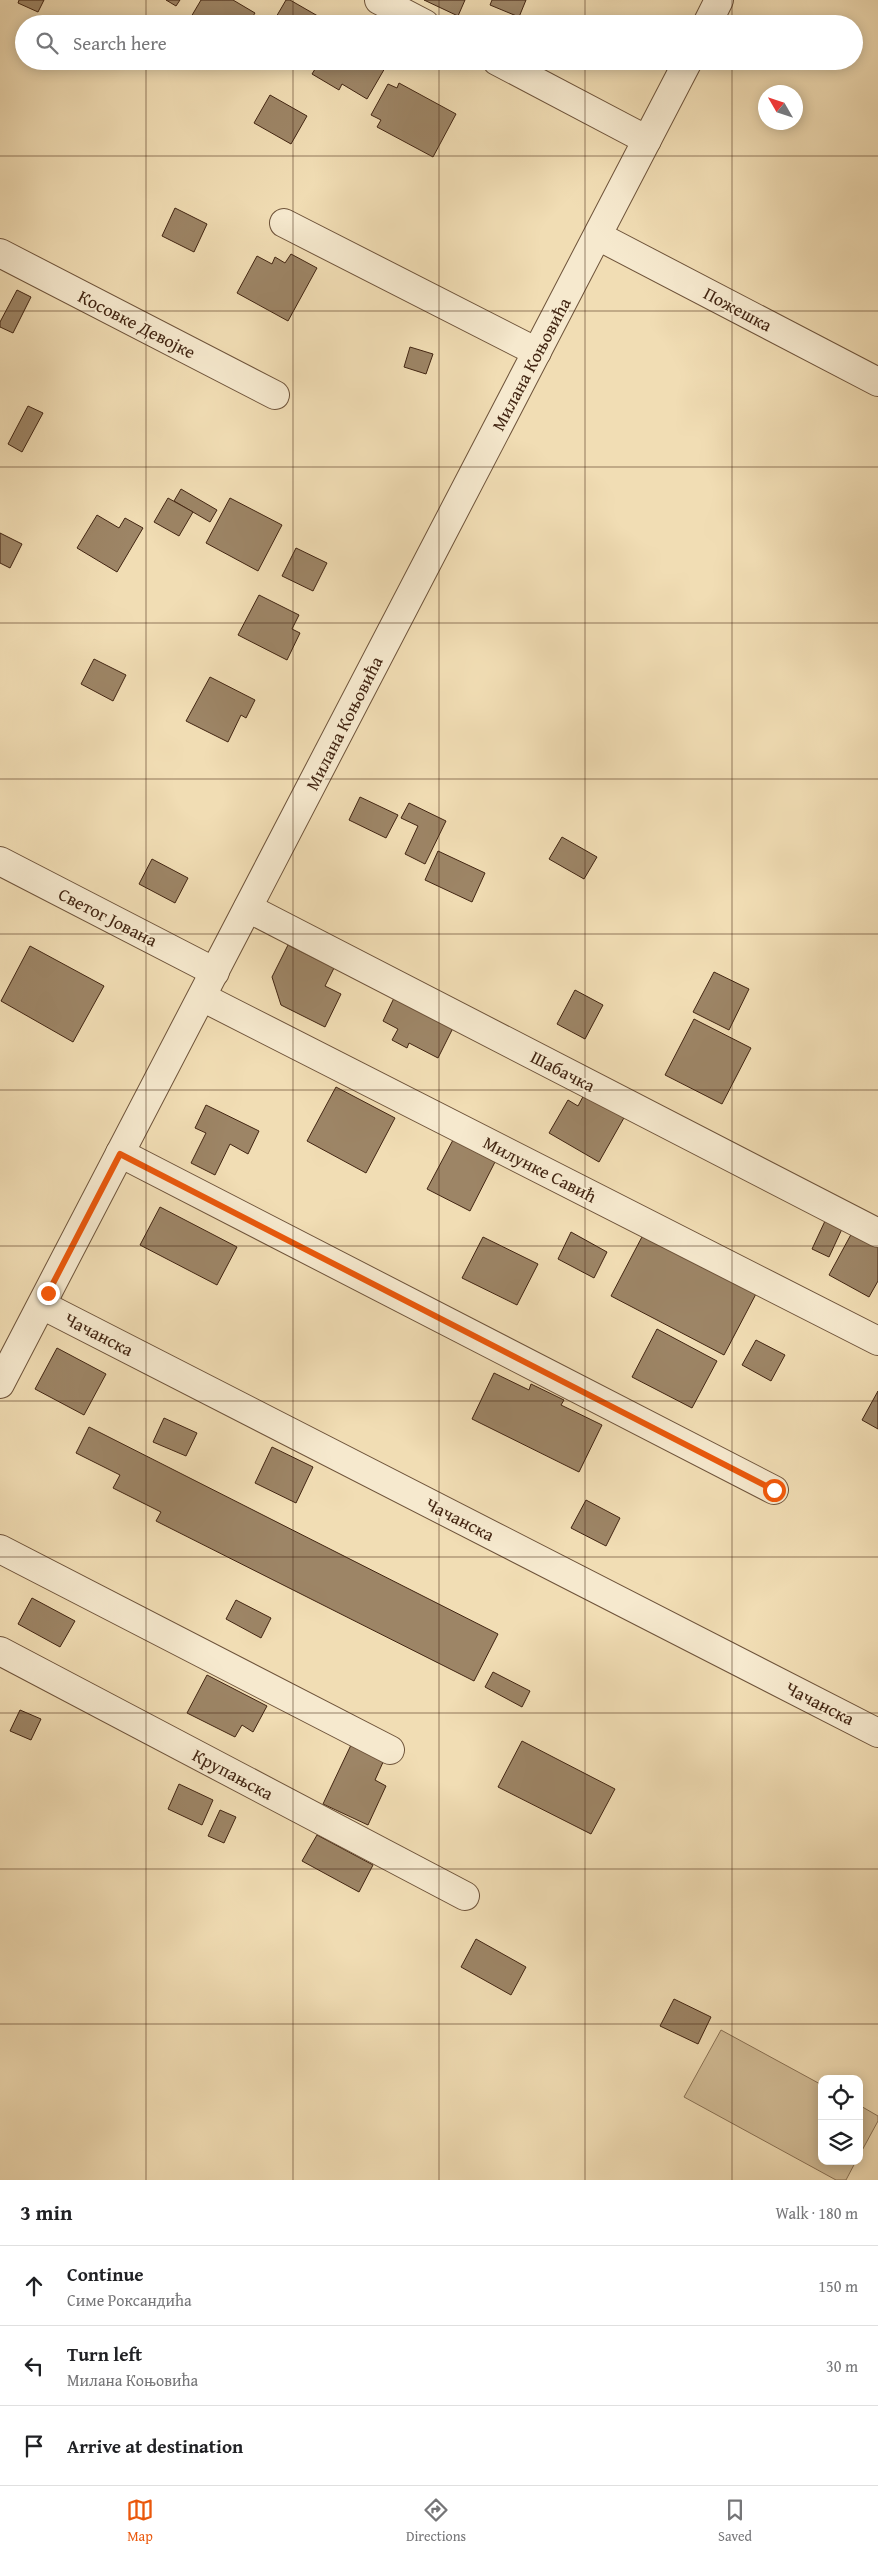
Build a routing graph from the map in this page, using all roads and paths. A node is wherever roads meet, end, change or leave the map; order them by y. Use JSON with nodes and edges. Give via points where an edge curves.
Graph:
{"nodes":[{"id":1,"x":379,"y":0,"type":"edge"},
{"id":2,"x":719,"y":0,"type":"edge"},
{"id":3,"x":408,"y":15,"type":"edge"},
{"id":4,"x":712,"y":15,"type":"edge"},
{"id":5,"x":514,"y":70,"type":"edge"},
{"id":6,"x":683,"y":70,"type":"edge"},
{"id":7,"x":647,"y":140,"type":"junction"},
{"id":8,"x":284,"y":222,"type":"dead end"},
{"id":9,"x":598,"y":236,"type":"junction"},
{"id":10,"x":0,"y":253,"type":"edge"},
{"id":11,"x":537,"y":352,"type":"junction"},
{"id":12,"x":878,"y":382,"type":"edge"},
{"id":13,"x":275,"y":395,"type":"dead end"},
{"id":14,"x":0,"y":861,"type":"edge"},
{"id":15,"x":248,"y":908,"type":"junction"},
{"id":16,"x":215,"y":972,"type":"junction"},
{"id":17,"x":202,"y":997,"type":"junction"},
{"id":18,"x":120,"y":1154,"type":"junction"},
{"id":19,"x":878,"y":1233,"type":"edge"},
{"id":20,"x":42,"y":1305,"type":"junction"},
{"id":21,"x":878,"y":1342,"type":"edge"},
{"id":22,"x":0,"y":1384,"type":"edge"},
{"id":23,"x":774,"y":1490,"type":"dead end"},
{"id":24,"x":0,"y":1549,"type":"edge"},
{"id":25,"x":0,"y":1651,"type":"edge"},
{"id":26,"x":878,"y":1732,"type":"edge"},
{"id":27,"x":390,"y":1750,"type":"dead end"},
{"id":28,"x":465,"y":1896,"type":"dead end"}],
"edges":[{"from":1,"to":3,"type":"street"},
{"from":2,"to":4,"type":"street"},
{"from":5,"to":7,"type":"street"},
{"from":6,"to":7,"type":"street","name":"Милана Коњовића"},
{"from":7,"to":9,"type":"street","name":"Милана Коњовића"},
{"from":8,"to":11,"type":"street"},
{"from":9,"to":11,"type":"street","name":"Милана Коњовића"},
{"from":9,"to":12,"type":"street","name":"Пожешка"},
{"from":10,"to":13,"type":"street","name":"Косовке Девојке"},
{"from":11,"to":15,"type":"street","name":"Милана Коњовића"},
{"from":14,"to":16,"type":"street","name":"Светог Јована"},
{"from":15,"to":16,"type":"street","name":"Милана Коњовића"},
{"from":15,"to":19,"type":"street","name":"Шабачка"},
{"from":16,"to":17,"type":"street","name":"Милана Коњовића"},
{"from":17,"to":18,"type":"street","name":"Милана Коњовића"},
{"from":17,"to":21,"type":"street","name":"Милунке Савић"},
{"from":18,"to":20,"type":"street","name":"Милана Коњовића"},
{"from":18,"to":23,"type":"street"},
{"from":20,"to":22,"type":"street","name":"Милана Коњовића"},
{"from":20,"to":26,"type":"street","name":"Чачанска"},
{"from":24,"to":27,"type":"street"},
{"from":25,"to":28,"type":"street","name":"Крупањска"}]}
